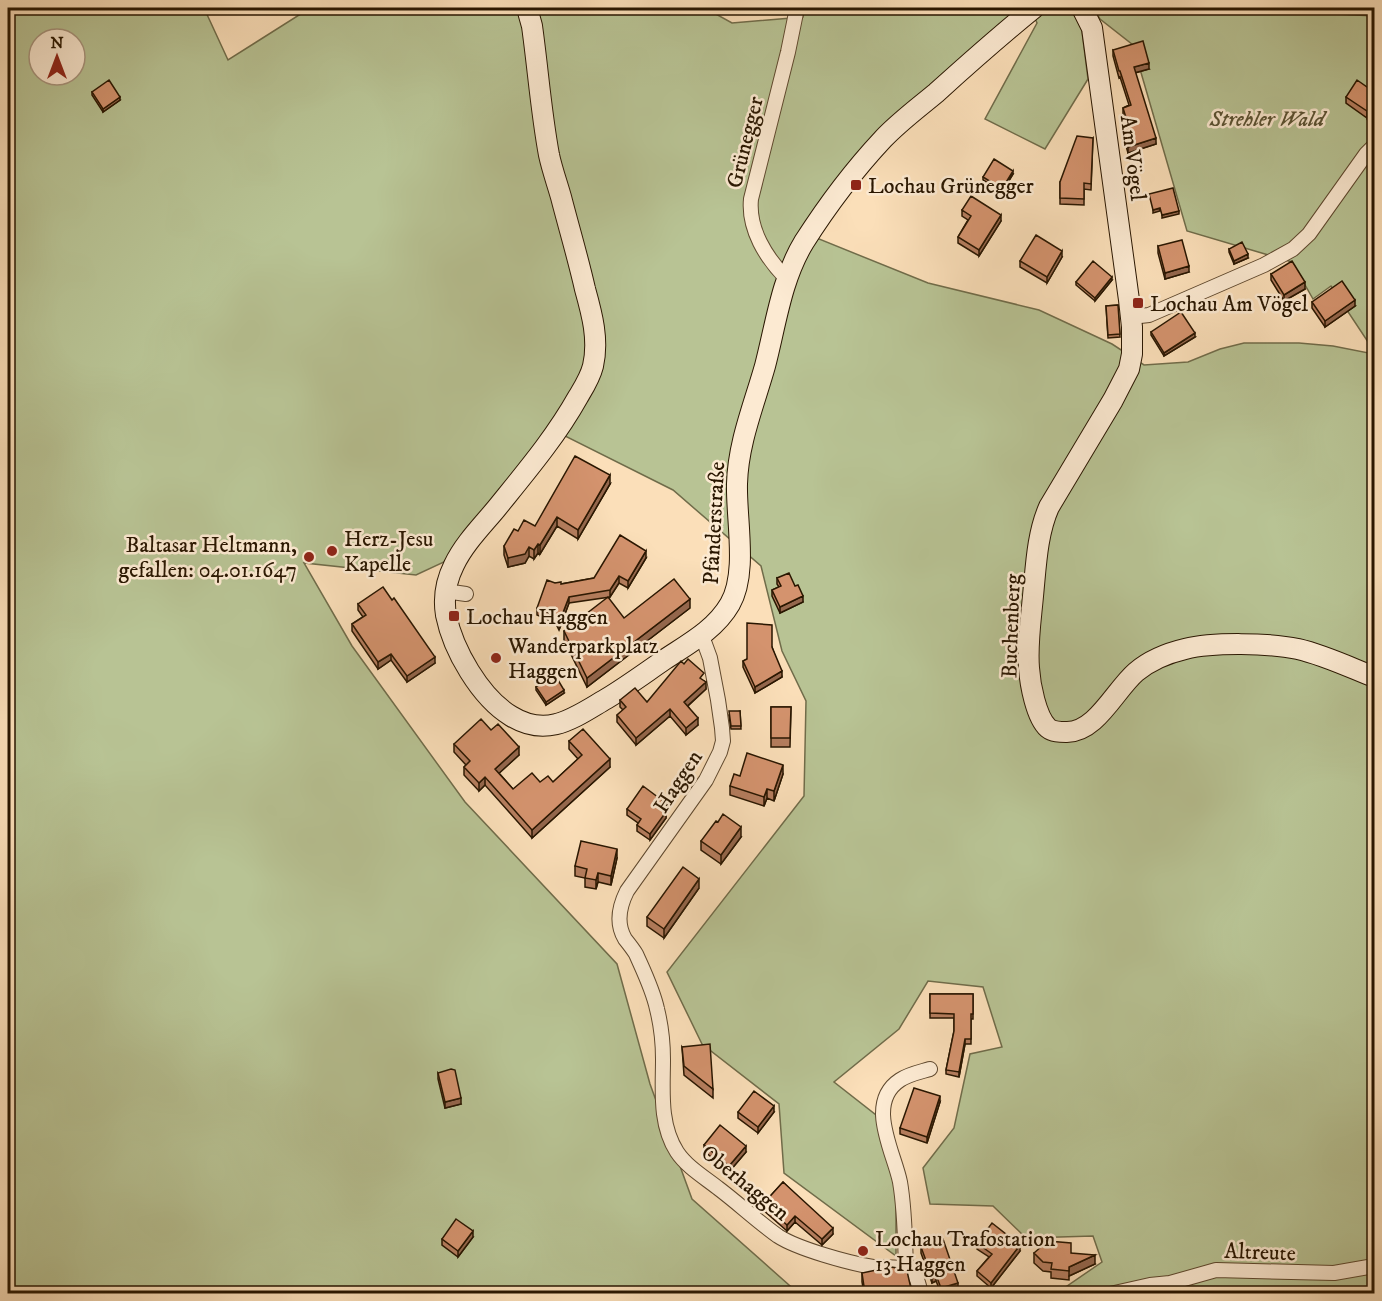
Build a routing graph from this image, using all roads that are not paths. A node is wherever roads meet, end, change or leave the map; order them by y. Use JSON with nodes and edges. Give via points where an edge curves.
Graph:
{"nodes":[{"id":1,"x":527,"y":8,"type":"edge"},
{"id":2,"x":797,"y":8,"type":"edge"},
{"id":3,"x":1034,"y":8,"type":"edge"},
{"id":4,"x":1082,"y":8,"type":"edge"},
{"id":5,"x":1370,"y":150,"type":"edge"},
{"id":6,"x":787,"y":279,"type":"junction"},
{"id":7,"x":1131,"y":317,"type":"junction"},
{"id":8,"x":1078,"y":458,"type":"joint"},
{"id":9,"x":445,"y":591,"type":"junction"},
{"id":10,"x":466,"y":594,"type":"dead end"},
{"id":11,"x":702,"y":636,"type":"junction"},
{"id":12,"x":1374,"y":676,"type":"edge"},
{"id":13,"x":624,"y":937,"type":"joint"},
{"id":14,"x":930,"y":1069,"type":"dead end"},
{"id":15,"x":1374,"y":1266,"type":"edge"},
{"id":16,"x":906,"y":1269,"type":"junction"},
{"id":17,"x":921,"y":1293,"type":"edge"},
{"id":18,"x":1110,"y":1293,"type":"edge"}],
"edges":[{"from":1,"to":9,"type":"street","name":"Pfänderstraße","via":[[550,157],[594,325],[594,362],[590,378],[568,415],[459,557]]},
{"from":2,"to":6,"type":"street","name":"Grünegger","via":[[750,207],[760,241]]},
{"from":3,"to":6,"type":"street","name":"Pfänderstraße","via":[[885,137],[846,182],[806,240]]},
{"from":4,"to":7,"type":"street","name":"Am Vögel","via":[[1092,28]]},
{"from":5,"to":7,"type":"street","via":[[1309,234],[1293,249],[1149,315]]},
{"from":6,"to":11,"type":"street","name":"Pfänderstraße","via":[[741,452],[737,482],[740,554],[734,597]]},
{"from":7,"to":8,"type":"street","name":"Am Vögel","via":[[1129,369]]},
{"from":8,"to":12,"type":"street","name":"Buchenberg","via":[[1045,516],[1037,556],[1029,669],[1035,702],[1048,728],[1080,730],[1144,666],[1194,647],[1286,647]]},
{"from":9,"to":10,"type":"street"},
{"from":9,"to":11,"type":"street","name":"Pfänderstraße","via":[[450,628],[475,679],[500,708],[517,720],[536,725],[576,718]]},
{"from":11,"to":13,"type":"street","name":"Haggen","via":[[710,658],[723,741],[706,780],[622,900],[620,923]]},
{"from":13,"to":16,"type":"street","name":"Oberhaggen","via":[[634,950],[655,1001],[661,1028],[666,1126],[682,1158],[788,1241],[853,1263]]},
{"from":14,"to":16,"type":"street","via":[[897,1083],[884,1106],[884,1128],[902,1192]]},
{"from":15,"to":18,"type":"street","name":"Altreute","via":[[1334,1274],[1216,1270]]},
{"from":16,"to":17,"type":"street","via":[[913,1272]]}]}
